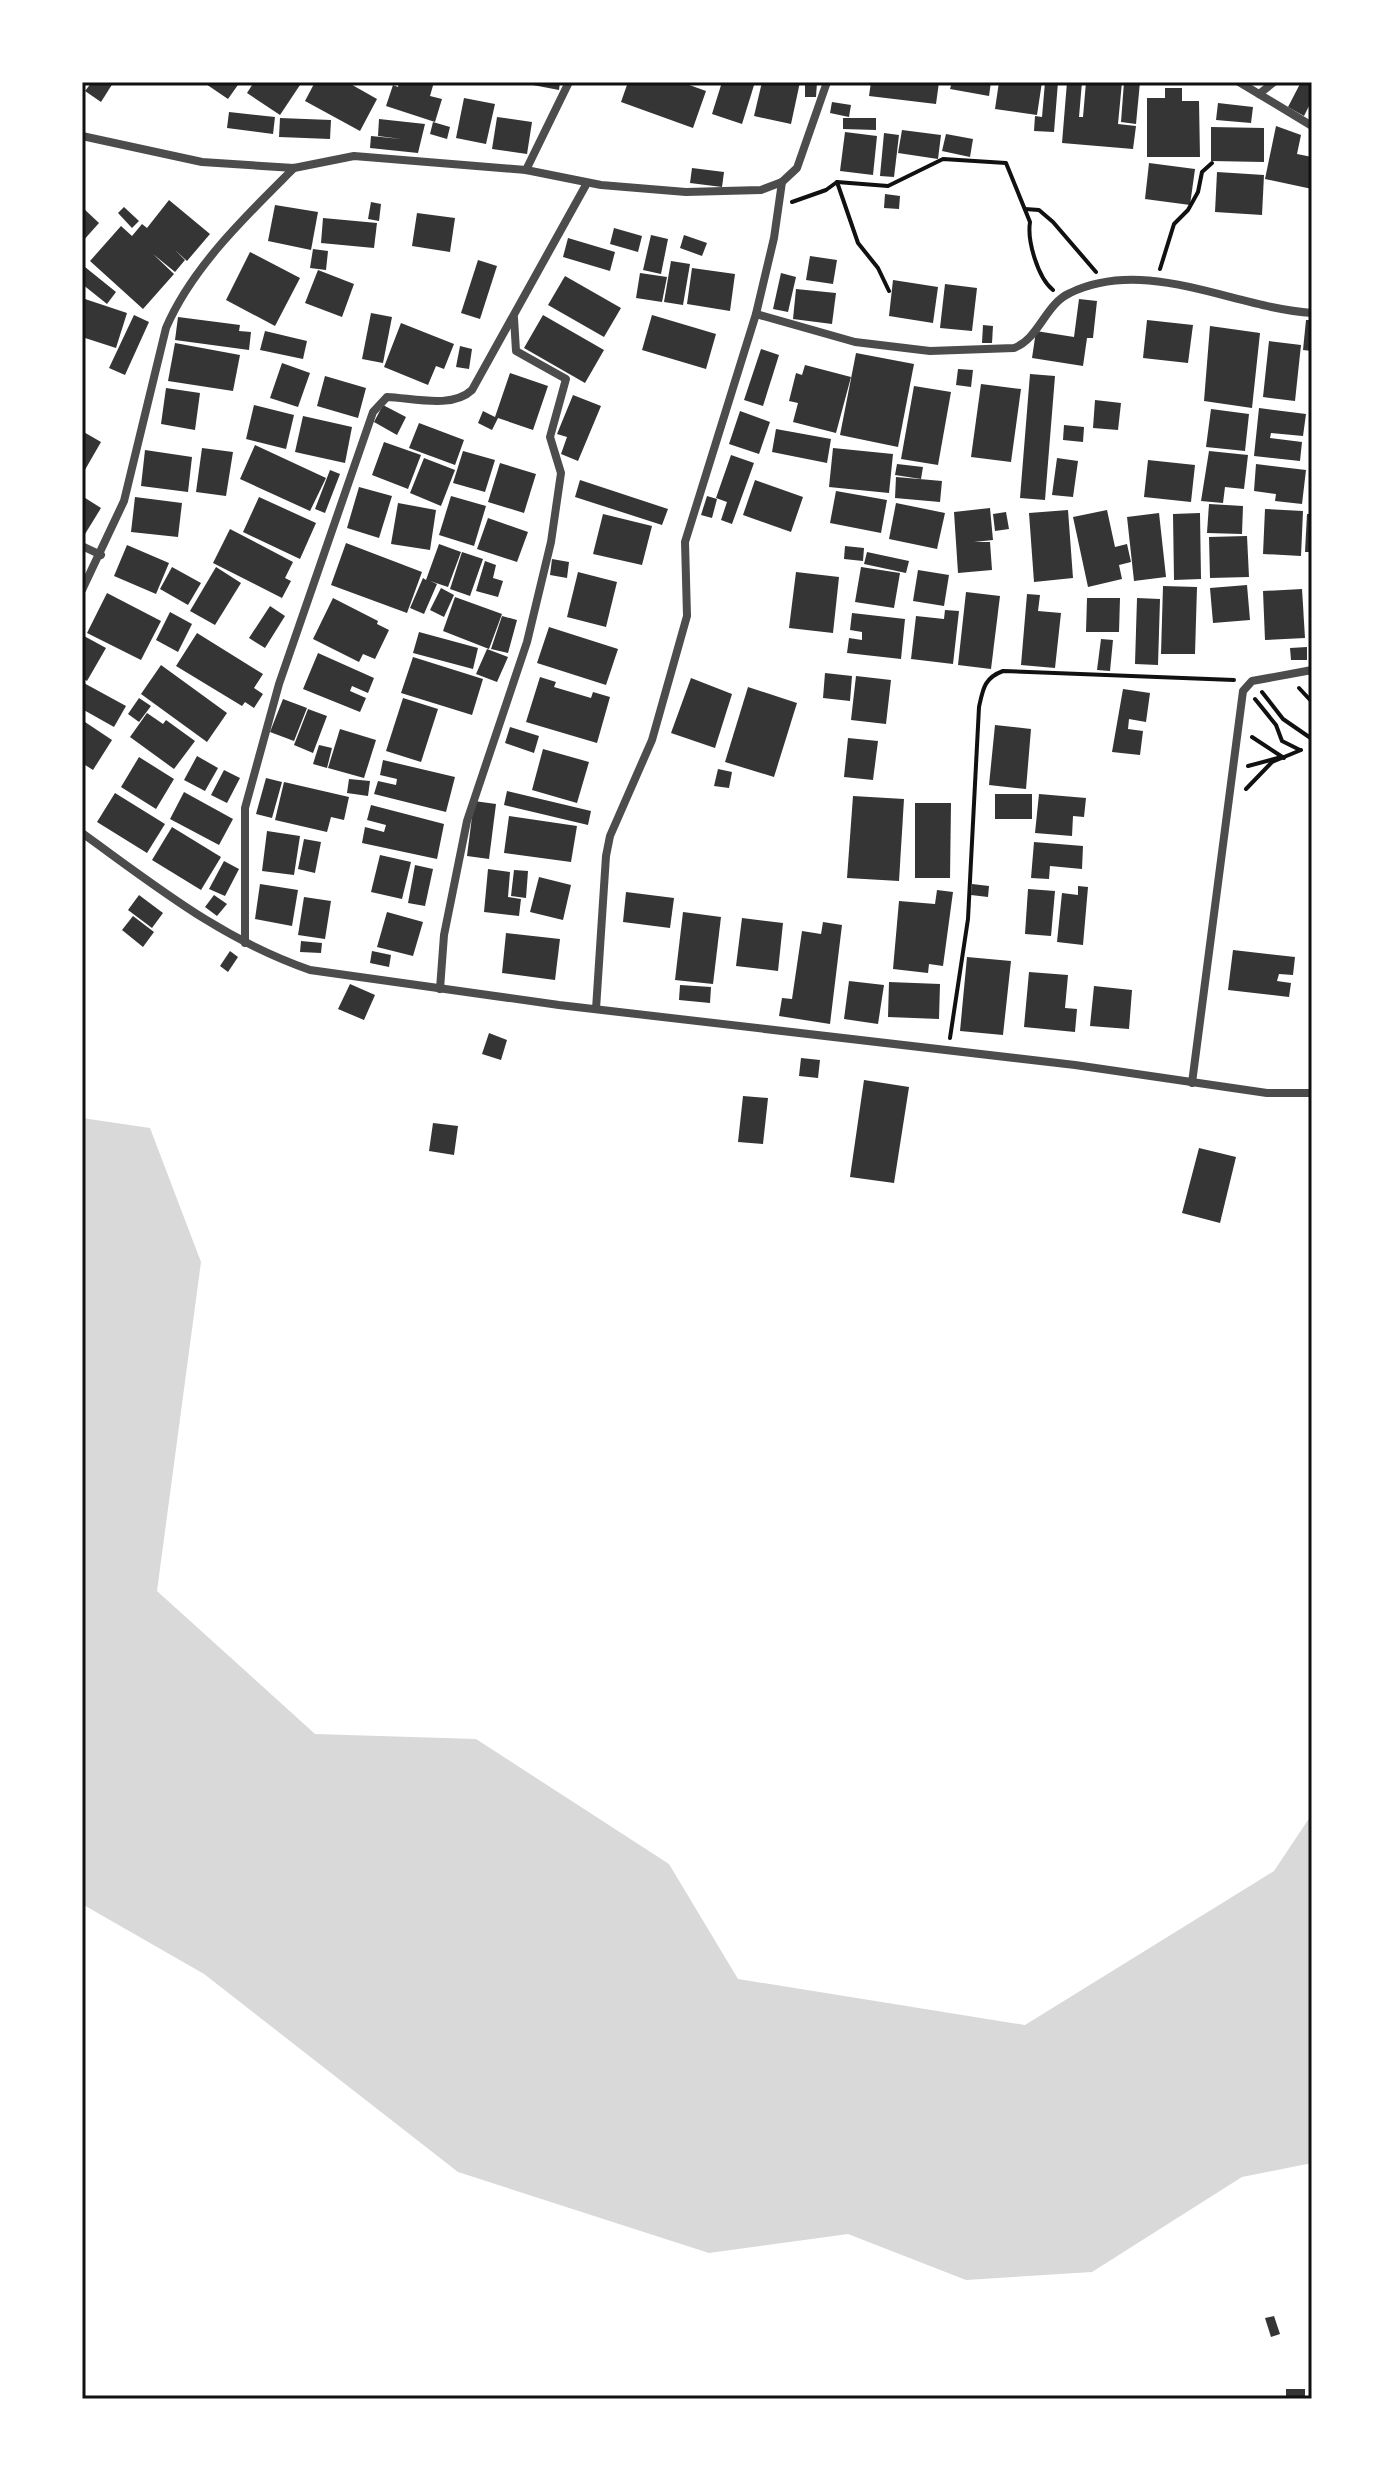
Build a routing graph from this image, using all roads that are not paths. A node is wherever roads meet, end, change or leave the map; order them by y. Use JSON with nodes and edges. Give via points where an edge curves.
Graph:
{"nodes":[{"id":1,"x":569,"y":82,"type":"edge"},
{"id":2,"x":827,"y":82,"type":"edge"},
{"id":3,"x":1239,"y":82,"type":"edge"},
{"id":4,"x":1274,"y":82,"type":"edge"},
{"id":5,"x":1259,"y":94,"type":"junction"},
{"id":6,"x":1312,"y":126,"type":"edge"},
{"id":7,"x":82,"y":136,"type":"edge"},
{"id":8,"x":294,"y":168,"type":"junction"},
{"id":9,"x":526,"y":170,"type":"junction"},
{"id":10,"x":782,"y":182,"type":"junction"},
{"id":11,"x":587,"y":183,"type":"junction"},
{"id":12,"x":1312,"y":313,"type":"edge"},
{"id":13,"x":756,"y":314,"type":"junction"},
{"id":14,"x":514,"y":317,"type":"junction"},
{"id":15,"x":82,"y":546,"type":"edge"},
{"id":16,"x":101,"y":555,"type":"junction"},
{"id":17,"x":82,"y":590,"type":"edge"},
{"id":18,"x":1312,"y":670,"type":"edge"},
{"id":19,"x":82,"y":833,"type":"edge"},
{"id":20,"x":245,"y":943,"type":"junction"},
{"id":21,"x":440,"y":989,"type":"junction"},
{"id":22,"x":596,"y":1009,"type":"junction"},
{"id":23,"x":1192,"y":1083,"type":"junction"},
{"id":24,"x":1312,"y":1093,"type":"edge"}],
"edges":[{"from":1,"to":9,"type":"street"},
{"from":2,"to":10,"type":"street","via":[[797,168]]},
{"from":3,"to":5,"type":"street"},
{"from":4,"to":5,"type":"street"},
{"from":5,"to":6,"type":"street"},
{"from":7,"to":8,"type":"street","via":[[202,162]]},
{"from":8,"to":9,"type":"street","via":[[354,156]]},
{"from":8,"to":16,"type":"street","via":[[249,213],[177,302],[124,501]]},
{"from":9,"to":11,"type":"street"},
{"from":10,"to":11,"type":"street","via":[[761,190],[686,192]]},
{"from":10,"to":13,"type":"street"},
{"from":11,"to":14,"type":"street"},
{"from":12,"to":13,"type":"street","via":[[1156,283],[1098,282],[1066,294],[1025,344],[930,351],[855,342]]},
{"from":13,"to":22,"type":"street","via":[[685,542],[688,598],[683,630],[652,740],[610,836]]},
{"from":14,"to":20,"type":"street","via":[[465,397],[387,397],[373,412],[279,684],[245,808]]},
{"from":14,"to":21,"type":"street","via":[[516,351],[566,379],[550,437],[561,473],[527,642],[467,821],[444,935]]},
{"from":15,"to":16,"type":"street"},
{"from":16,"to":17,"type":"street"},
{"from":18,"to":23,"type":"street","via":[[1252,681],[1243,691]]},
{"from":19,"to":20,"type":"street","via":[[205,922]]},
{"from":20,"to":21,"type":"street","via":[[310,970]]},
{"from":21,"to":22,"type":"street"},
{"from":22,"to":23,"type":"street"},
{"from":23,"to":24,"type":"street"}]}
